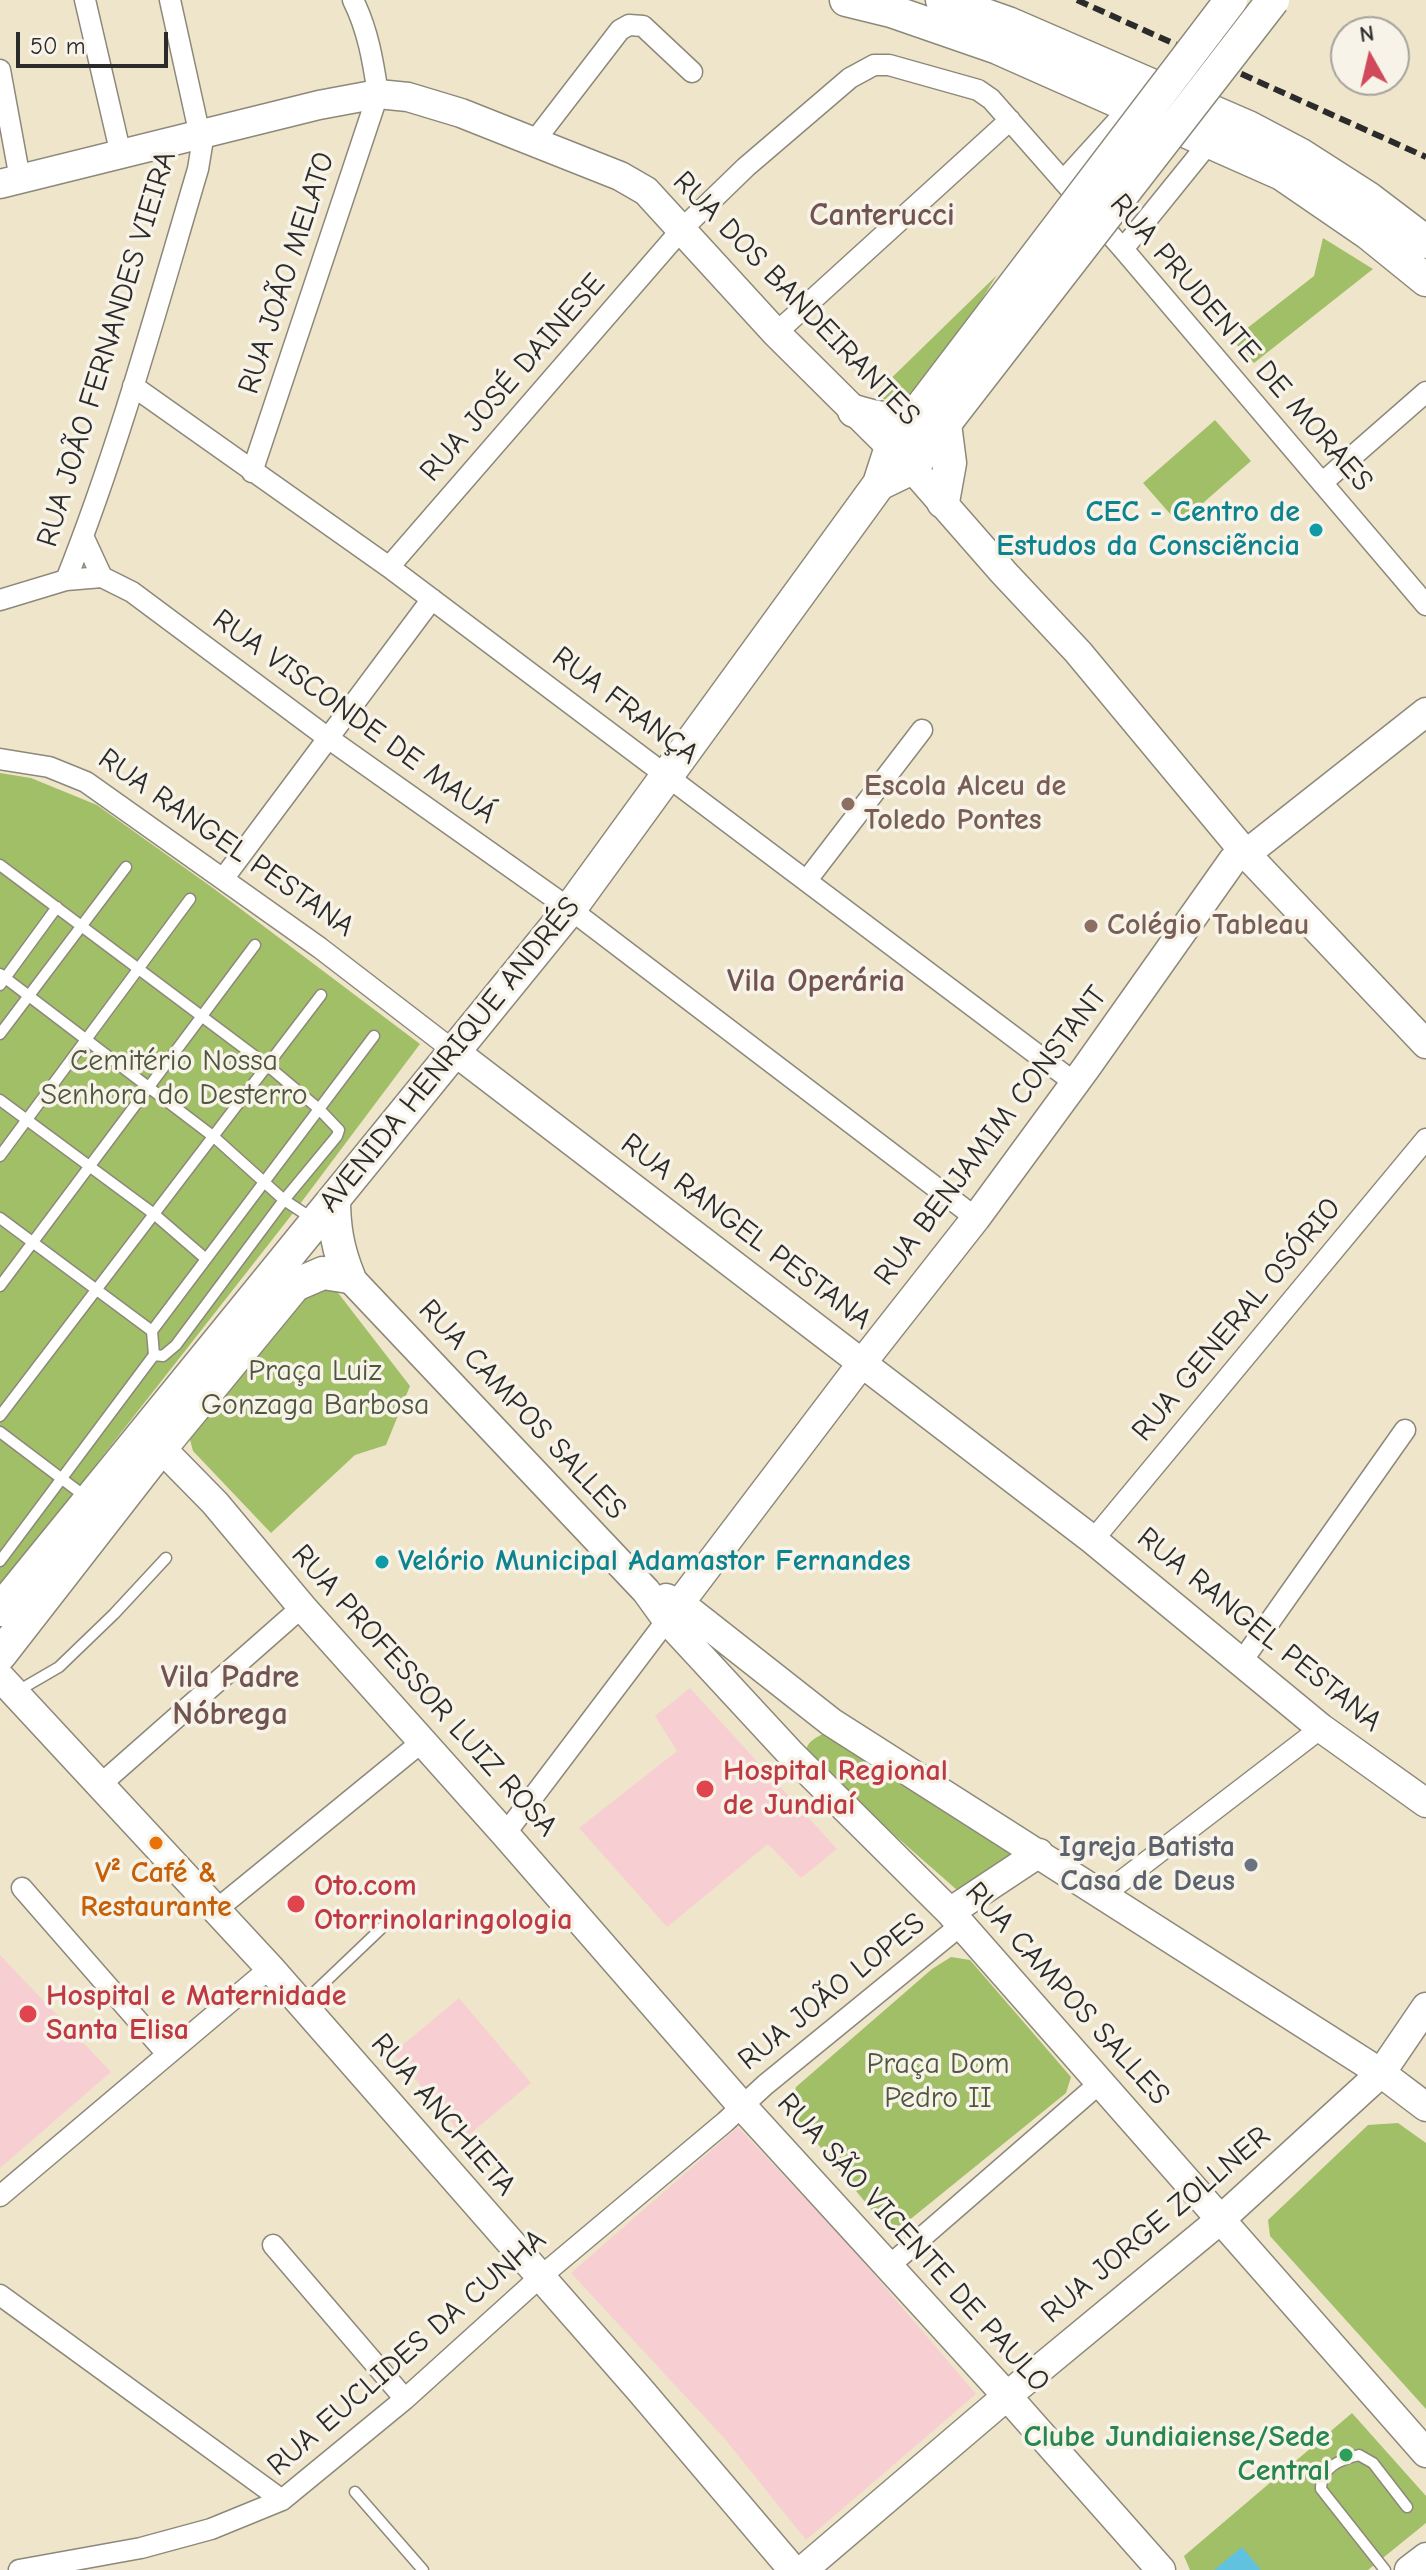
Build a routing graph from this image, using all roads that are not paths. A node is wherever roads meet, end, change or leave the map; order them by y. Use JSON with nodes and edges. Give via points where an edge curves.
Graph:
{"nodes":[{"id":1,"x":85,"y":0,"type":"edge"},
{"id":2,"x":170,"y":0,"type":"edge"},
{"id":3,"x":353,"y":0,"type":"edge"},
{"id":4,"x":846,"y":0,"type":"edge"},
{"id":5,"x":942,"y":0,"type":"edge"},
{"id":6,"x":1231,"y":0,"type":"edge"},
{"id":7,"x":1273,"y":0,"type":"edge"},
{"id":8,"x":0,"y":70,"type":"edge"},
{"id":9,"x":692,"y":72,"type":"dead end"},
{"id":10,"x":378,"y":94,"type":"junction"},
{"id":11,"x":1132,"y":105,"type":"junction"},
{"id":12,"x":1010,"y":120,"type":"junction"},
{"id":13,"x":1220,"y":130,"type":"junction"},
{"id":14,"x":200,"y":135,"type":"junction"},
{"id":15,"x":533,"y":143,"type":"junction"},
{"id":16,"x":121,"y":155,"type":"junction"},
{"id":17,"x":1063,"y":181,"type":"junction"},
{"id":18,"x":10,"y":182,"type":"edge"},
{"id":19,"x":682,"y":229,"type":"junction"},
{"id":20,"x":1426,"y":242,"type":"edge"},
{"id":21,"x":1123,"y":249,"type":"junction"},
{"id":22,"x":1426,"y":280,"type":"edge"},
{"id":23,"x":776,"y":333,"type":"junction"},
{"id":24,"x":133,"y":386,"type":"junction"},
{"id":25,"x":1426,"y":392,"type":"edge"},
{"id":26,"x":854,"y":411,"type":"junction"},
{"id":27,"x":934,"y":414,"type":"junction"},
{"id":28,"x":902,"y":457,"type":"junction"},
{"id":29,"x":252,"y":472,"type":"junction"},
{"id":30,"x":1322,"y":483,"type":"junction"},
{"id":31,"x":943,"y":502,"type":"junction"},
{"id":32,"x":83,"y":536,"type":"junction"},
{"id":33,"x":389,"y":567,"type":"junction"},
{"id":34,"x":102,"y":577,"type":"junction"},
{"id":35,"x":66,"y":580,"type":"junction"},
{"id":36,"x":432,"y":599,"type":"junction"},
{"id":37,"x":0,"y":600,"type":"edge"},
{"id":38,"x":1426,"y":605,"type":"edge"},
{"id":39,"x":1426,"y":712,"type":"edge"},
{"id":40,"x":922,"y":730,"type":"dead end"},
{"id":41,"x":328,"y":738,"type":"junction"},
{"id":42,"x":0,"y":759,"type":"edge"},
{"id":43,"x":667,"y":774,"type":"junction"},
{"id":44,"x":1246,"y":854,"type":"junction"},
{"id":45,"x":0,"y":865,"type":"edge"},
{"id":46,"x":126,"y":867,"type":"dead end"},
{"id":47,"x":223,"y":879,"type":"junction"},
{"id":48,"x":807,"y":880,"type":"junction"},
{"id":49,"x":190,"y":899,"type":"dead end"},
{"id":50,"x":57,"y":907,"type":"junction"},
{"id":51,"x":570,"y":909,"type":"junction"},
{"id":52,"x":83,"y":926,"type":"junction"},
{"id":53,"x":255,"y":945,"type":"dead end"},
{"id":54,"x":139,"y":968,"type":"junction"},
{"id":55,"x":2,"y":979,"type":"edge"},
{"id":56,"x":31,"y":995,"type":"junction"},
{"id":57,"x":321,"y":995,"type":"dead end"},
{"id":58,"x":201,"y":1018,"type":"junction"},
{"id":59,"x":0,"y":1034,"type":"edge"},
{"id":60,"x":1423,"y":1034,"type":"edge"},
{"id":61,"x":374,"y":1036,"type":"dead end"},
{"id":62,"x":86,"y":1041,"type":"junction"},
{"id":63,"x":454,"y":1051,"type":"junction"},
{"id":64,"x":268,"y":1066,"type":"junction"},
{"id":65,"x":1075,"y":1083,"type":"junction"},
{"id":66,"x":149,"y":1087,"type":"junction"},
{"id":67,"x":0,"y":1100,"type":"edge"},
{"id":68,"x":319,"y":1109,"type":"junction"},
{"id":69,"x":27,"y":1120,"type":"junction"},
{"id":70,"x":214,"y":1137,"type":"junction"},
{"id":71,"x":1426,"y":1139,"type":"edge"},
{"id":72,"x":0,"y":1156,"type":"edge"},
{"id":73,"x":90,"y":1167,"type":"junction"},
{"id":74,"x":264,"y":1182,"type":"junction"},
{"id":75,"x":284,"y":1200,"type":"junction"},
{"id":76,"x":325,"y":1210,"type":"junction"},
{"id":77,"x":154,"y":1214,"type":"junction"},
{"id":78,"x":0,"y":1218,"type":"edge"},
{"id":79,"x":976,"y":1218,"type":"junction"},
{"id":80,"x":32,"y":1243,"type":"junction"},
{"id":81,"x":206,"y":1259,"type":"junction"},
{"id":82,"x":349,"y":1277,"type":"junction"},
{"id":83,"x":0,"y":1286,"type":"edge"},
{"id":84,"x":96,"y":1290,"type":"junction"},
{"id":85,"x":152,"y":1331,"type":"junction"},
{"id":86,"x":154,"y":1355,"type":"junction"},
{"id":87,"x":862,"y":1363,"type":"junction"},
{"id":88,"x":0,"y":1416,"type":"edge"},
{"id":89,"x":1405,"y":1430,"type":"dead end"},
{"id":90,"x":0,"y":1432,"type":"edge"},
{"id":91,"x":153,"y":1441,"type":"junction"},
{"id":92,"x":62,"y":1480,"type":"junction"},
{"id":93,"x":78,"y":1491,"type":"dead end"},
{"id":94,"x":1093,"y":1540,"type":"junction"},
{"id":95,"x":166,"y":1558,"type":"dead end"},
{"id":96,"x":0,"y":1561,"type":"edge"},
{"id":97,"x":9,"y":1599,"type":"edge"},
{"id":98,"x":302,"y":1607,"type":"junction"},
{"id":99,"x":674,"y":1612,"type":"junction"},
{"id":100,"x":0,"y":1626,"type":"edge"},
{"id":101,"x":0,"y":1655,"type":"edge"},
{"id":102,"x":1242,"y":1661,"type":"junction"},
{"id":103,"x":7,"y":1685,"type":"edge"},
{"id":104,"x":831,"y":1722,"type":"junction"},
{"id":105,"x":1321,"y":1728,"type":"junction"},
{"id":106,"x":423,"y":1741,"type":"junction"},
{"id":107,"x":791,"y":1754,"type":"junction"},
{"id":108,"x":101,"y":1784,"type":"junction"},
{"id":109,"x":1426,"y":1803,"type":"edge"},
{"id":110,"x":505,"y":1834,"type":"junction"},
{"id":111,"x":1039,"y":1853,"type":"junction"},
{"id":112,"x":22,"y":1888,"type":"dead end"},
{"id":113,"x":1102,"y":1896,"type":"junction"},
{"id":114,"x":216,"y":1910,"type":"junction"},
{"id":115,"x":956,"y":1919,"type":"junction"},
{"id":116,"x":388,"y":1922,"type":"dead end"},
{"id":117,"x":270,"y":1968,"type":"junction"},
{"id":118,"x":301,"y":2005,"type":"junction"},
{"id":119,"x":1426,"y":2007,"type":"edge"},
{"id":120,"x":167,"y":2054,"type":"junction"},
{"id":121,"x":1381,"y":2073,"type":"junction"},
{"id":122,"x":1101,"y":2082,"type":"junction"},
{"id":123,"x":742,"y":2106,"type":"junction"},
{"id":124,"x":1426,"y":2107,"type":"edge"},
{"id":125,"x":0,"y":2196,"type":"edge"},
{"id":126,"x":1220,"y":2220,"type":"junction"},
{"id":127,"x":273,"y":2245,"type":"dead end"},
{"id":128,"x":889,"y":2266,"type":"junction"},
{"id":129,"x":539,"y":2278,"type":"junction"},
{"id":130,"x":0,"y":2295,"type":"edge"},
{"id":131,"x":1007,"y":2396,"type":"junction"},
{"id":132,"x":405,"y":2399,"type":"junction"},
{"id":133,"x":1426,"y":2453,"type":"edge"},
{"id":134,"x":355,"y":2492,"type":"dead end"},
{"id":135,"x":282,"y":2500,"type":"junction"},
{"id":136,"x":1407,"y":2507,"type":"dead end"},
{"id":137,"x":1426,"y":2557,"type":"edge"},
{"id":138,"x":19,"y":2570,"type":"edge"},
{"id":139,"x":423,"y":2570,"type":"edge"},
{"id":140,"x":793,"y":2570,"type":"edge"},
{"id":141,"x":803,"y":2570,"type":"edge"},
{"id":142,"x":1161,"y":2570,"type":"edge"},
{"id":143,"x":1385,"y":2570,"type":"edge"},
{"id":144,"x":1409,"y":2570,"type":"edge"}],
"edges":[{"from":1,"to":16,"type":"street"},
{"from":2,"to":14,"type":"street","name":"RUA JOÃO FERNANDES VIEIRA"},
{"from":3,"to":10,"type":"street","via":[[370,46]]},
{"from":4,"to":11,"type":"main road","via":[[998,48]]},
{"from":5,"to":13,"type":"main road","via":[[1008,23]]},
{"from":6,"to":27,"type":"main road","bridge":true},
{"from":7,"to":27,"type":"main road","bridge":true},
{"from":8,"to":18,"type":"street"},
{"from":9,"to":15,"type":"street","via":[[643,26],[629,25]]},
{"from":10,"to":14,"type":"street","name":"RUA DOS BANDEIRANTES"},
{"from":10,"to":15,"type":"street","name":"RUA DOS BANDEIRANTES","via":[[461,113]]},
{"from":10,"to":29,"type":"street","name":"RUA JOÃO MELATO"},
{"from":11,"to":13,"type":"main road"},
{"from":11,"to":17,"type":"street"},
{"from":12,"to":17,"type":"street","name":"RUA PRUDENTE DE MORAES"},
{"from":12,"to":19,"type":"street","name":"RUA JOSÉ DAINESE","via":[[978,90],[874,65],[838,88]]},
{"from":12,"to":23,"type":"street"},
{"from":13,"to":20,"type":"main road","via":[[1301,155]]},
{"from":13,"to":21,"type":"street"},
{"from":13,"to":22,"type":"main road"},
{"from":14,"to":16,"type":"street","name":"RUA DOS BANDEIRANTES"},
{"from":14,"to":24,"type":"street","name":"RUA JOÃO FERNANDES VIEIRA","via":[[198,169]]},
{"from":15,"to":19,"type":"street","name":"RUA DOS BANDEIRANTES","via":[[646,191]]},
{"from":16,"to":18,"type":"street","name":"RUA DOS BANDEIRANTES"},
{"from":17,"to":21,"type":"street","name":"RUA PRUDENTE DE MORAES"},
{"from":19,"to":23,"type":"street","name":"RUA DOS BANDEIRANTES"},
{"from":19,"to":33,"type":"street","name":"RUA JOSÉ DAINESE"},
{"from":21,"to":30,"type":"street","name":"RUA PRUDENTE DE MORAES"},
{"from":23,"to":26,"type":"street","name":"RUA DOS BANDEIRANTES"},
{"from":24,"to":29,"type":"street","name":"RUA FRANÇA"},
{"from":24,"to":32,"type":"street","name":"RUA JOÃO FERNANDES VIEIRA"},
{"from":25,"to":30,"type":"street"},
{"from":26,"to":27,"type":"main road","via":[[883,419]]},
{"from":26,"to":28,"type":"street","name":"RUA DOS BANDEIRANTES"},
{"from":27,"to":28,"type":"main road"},
{"from":27,"to":31,"type":"main road","via":[[950,463]]},
{"from":28,"to":31,"type":"street","name":"RUA DOS BANDEIRANTES"},
{"from":28,"to":43,"type":"main road","name":"AVENIDA HENRIQUE ANDRÉS"},
{"from":29,"to":33,"type":"street","name":"RUA FRANÇA"},
{"from":30,"to":38,"type":"street","name":"RUA PRUDENTE DE MORAES"},
{"from":31,"to":44,"type":"street","name":"RUA DOS BANDEIRANTES","via":[[1078,652]]},
{"from":32,"to":34,"type":"street"},
{"from":32,"to":35,"type":"street","name":"RUA JOÃO FERNANDES VIEIRA"},
{"from":33,"to":36,"type":"street","name":"RUA FRANÇA"},
{"from":34,"to":35,"type":"street"},
{"from":34,"to":41,"type":"street","name":"RUA VISCONDE DE MAUÁ","via":[[132,592]]},
{"from":35,"to":37,"type":"street"},
{"from":36,"to":41,"type":"street"},
{"from":36,"to":43,"type":"street","name":"RUA FRANÇA"},
{"from":39,"to":44,"type":"street","name":"RUA BENJAMIM CONSTANT"},
{"from":40,"to":48,"type":"street"},
{"from":41,"to":47,"type":"street"},
{"from":41,"to":51,"type":"street","name":"RUA VISCONDE DE MAUÁ"},
{"from":42,"to":47,"type":"street","name":"RUA RANGEL PESTANA","via":[[49,767],[86,782]]},
{"from":43,"to":48,"type":"street","name":"RUA FRANÇA"},
{"from":43,"to":51,"type":"main road","name":"AVENIDA HENRIQUE ANDRÉS"},
{"from":44,"to":60,"type":"street","name":"RUA DOS BANDEIRANTES"},
{"from":44,"to":65,"type":"street","name":"RUA BENJAMIM CONSTANT","via":[[1233,860]]},
{"from":45,"to":50,"type":"lane"},
{"from":46,"to":52,"type":"lane"},
{"from":47,"to":63,"type":"street","name":"RUA RANGEL PESTANA"},
{"from":48,"to":65,"type":"street","name":"RUA FRANÇA"},
{"from":49,"to":54,"type":"lane"},
{"from":50,"to":52,"type":"lane"},
{"from":50,"to":55,"type":"lane"},
{"from":51,"to":63,"type":"main road","name":"AVENIDA HENRIQUE ANDRÉS"},
{"from":51,"to":79,"type":"street","name":"RUA VISCONDE DE MAUÁ"},
{"from":52,"to":54,"type":"lane"},
{"from":52,"to":56,"type":"lane"},
{"from":53,"to":58,"type":"lane"},
{"from":54,"to":58,"type":"lane"},
{"from":54,"to":62,"type":"lane"},
{"from":55,"to":56,"type":"lane"},
{"from":56,"to":59,"type":"lane"},
{"from":56,"to":62,"type":"lane"},
{"from":57,"to":64,"type":"lane"},
{"from":58,"to":64,"type":"lane"},
{"from":58,"to":66,"type":"lane"},
{"from":61,"to":68,"type":"lane"},
{"from":62,"to":66,"type":"lane"},
{"from":62,"to":69,"type":"lane"},
{"from":63,"to":76,"type":"main road","name":"AVENIDA HENRIQUE ANDRÉS"},
{"from":63,"to":87,"type":"street","name":"RUA RANGEL PESTANA"},
{"from":64,"to":68,"type":"lane"},
{"from":64,"to":70,"type":"lane"},
{"from":65,"to":79,"type":"street","name":"RUA BENJAMIM CONSTANT"},
{"from":66,"to":70,"type":"lane"},
{"from":66,"to":73,"type":"lane"},
{"from":67,"to":69,"type":"lane"},
{"from":68,"to":74,"type":"lane"},
{"from":68,"to":75,"type":"lane","via":[[337,1125],[337,1136]]},
{"from":69,"to":72,"type":"lane"},
{"from":69,"to":73,"type":"lane"},
{"from":70,"to":74,"type":"lane"},
{"from":70,"to":77,"type":"lane"},
{"from":71,"to":94,"type":"street","name":"RUA GENERAL OSÓRIO"},
{"from":73,"to":77,"type":"lane"},
{"from":73,"to":80,"type":"lane"},
{"from":74,"to":75,"type":"lane"},
{"from":74,"to":81,"type":"lane"},
{"from":75,"to":76,"type":"lane"},
{"from":75,"to":86,"type":"lane","via":[[176,1345],[168,1354]]},
{"from":76,"to":82,"type":"main road"},
{"from":76,"to":91,"type":"main road","name":"AVENIDA HENRIQUE ANDRÉS"},
{"from":77,"to":81,"type":"lane"},
{"from":77,"to":84,"type":"lane"},
{"from":78,"to":80,"type":"lane"},
{"from":79,"to":87,"type":"street","name":"RUA BENJAMIM CONSTANT"},
{"from":80,"to":83,"type":"lane"},
{"from":80,"to":84,"type":"lane"},
{"from":81,"to":85,"type":"lane"},
{"from":82,"to":91,"type":"main road","name":"AVENIDA HENRIQUE ANDRÉS","via":[[323,1273],[295,1285]]},
{"from":82,"to":99,"type":"street","name":"RUA CAMPOS SALLES","via":[[646,1591]]},
{"from":84,"to":85,"type":"lane"},
{"from":84,"to":88,"type":"lane"},
{"from":85,"to":86,"type":"lane"},
{"from":86,"to":92,"type":"lane"},
{"from":87,"to":94,"type":"street","name":"RUA RANGEL PESTANA"},
{"from":87,"to":99,"type":"street","name":"RUA BENJAMIM CONSTANT"},
{"from":89,"to":102,"type":"street"},
{"from":90,"to":92,"type":"lane"},
{"from":91,"to":97,"type":"main road","name":"AVENIDA HENRIQUE ANDRÉS"},
{"from":91,"to":98,"type":"street","name":"RUA PROFESSOR LUIZ ROSA","via":[[215,1503]]},
{"from":91,"to":101,"type":"main road","name":"AVENIDA HENRIQUE ANDRÉS"},
{"from":92,"to":93,"type":"lane"},
{"from":92,"to":96,"type":"lane"},
{"from":94,"to":102,"type":"street","name":"RUA RANGEL PESTANA"},
{"from":95,"to":103,"type":"lane","via":[[59,1667]]},
{"from":97,"to":100,"type":"main road","name":"AVENIDA HENRIQUE ANDRÉS"},
{"from":98,"to":106,"type":"street","name":"RUA PROFESSOR LUIZ ROSA"},
{"from":98,"to":108,"type":"street"},
{"from":99,"to":104,"type":"street"},
{"from":99,"to":107,"type":"street","name":"RUA CAMPOS SALLES"},
{"from":99,"to":110,"type":"street","name":"RUA BENJAMIM CONSTANT"},
{"from":102,"to":105,"type":"street","name":"RUA RANGEL PESTANA"},
{"from":103,"to":108,"type":"street","name":"RUA ANCHIETA"},
{"from":104,"to":107,"type":"street","via":[[810,1726]]},
{"from":104,"to":111,"type":"street"},
{"from":105,"to":109,"type":"street","name":"RUA RANGEL PESTANA"},
{"from":105,"to":113,"type":"street"},
{"from":106,"to":110,"type":"street","name":"RUA PROFESSOR LUIZ ROSA"},
{"from":106,"to":114,"type":"street"},
{"from":107,"to":115,"type":"street","name":"RUA CAMPOS SALLES"},
{"from":108,"to":114,"type":"street","name":"RUA ANCHIETA"},
{"from":110,"to":123,"type":"street","name":"RUA PROFESSOR LUIZ ROSA"},
{"from":111,"to":113,"type":"street"},
{"from":111,"to":115,"type":"street"},
{"from":112,"to":120,"type":"street"},
{"from":113,"to":121,"type":"street"},
{"from":114,"to":117,"type":"street","name":"RUA ANCHIETA"},
{"from":115,"to":122,"type":"street","name":"RUA CAMPOS SALLES"},
{"from":115,"to":123,"type":"street","name":"RUA JOÃO LOPES"},
{"from":116,"to":118,"type":"lane"},
{"from":117,"to":118,"type":"street","name":"RUA ANCHIETA"},
{"from":117,"to":120,"type":"street"},
{"from":118,"to":129,"type":"street","name":"RUA ANCHIETA"},
{"from":119,"to":121,"type":"street","name":"RUA JORGE ZOLLNER"},
{"from":120,"to":125,"type":"street"},
{"from":121,"to":124,"type":"street"},
{"from":121,"to":126,"type":"street","name":"RUA JORGE ZOLLNER"},
{"from":122,"to":126,"type":"street","name":"RUA CAMPOS SALLES"},
{"from":122,"to":128,"type":"street"},
{"from":123,"to":128,"type":"street","name":"RUA SÃO VICENTE DE PAULO"},
{"from":123,"to":129,"type":"street","name":"RUA EUCLIDES DA CUNHA"},
{"from":126,"to":131,"type":"street","name":"RUA JORGE ZOLLNER"},
{"from":126,"to":133,"type":"street","name":"RUA CAMPOS SALLES"},
{"from":127,"to":132,"type":"street"},
{"from":128,"to":131,"type":"street","name":"RUA SÃO VICENTE DE PAULO"},
{"from":129,"to":132,"type":"street","name":"RUA EUCLIDES DA CUNHA"},
{"from":129,"to":140,"type":"street","name":"RUA ANCHIETA"},
{"from":130,"to":135,"type":"street"},
{"from":131,"to":141,"type":"street","name":"RUA JORGE ZOLLNER"},
{"from":131,"to":142,"type":"street","name":"RUA SÃO VICENTE DE PAULO"},
{"from":132,"to":135,"type":"street","name":"RUA EUCLIDES DA CUNHA"},
{"from":134,"to":139,"type":"lane"},
{"from":135,"to":138,"type":"street","name":"RUA EUCLIDES DA CUNHA","via":[[211,2529],[155,2544]]},
{"from":136,"to":143,"type":"lane","via":[[1373,2463],[1359,2455],[1341,2460],[1321,2479],[1321,2489]]},
{"from":137,"to":144,"type":"street"}]}
